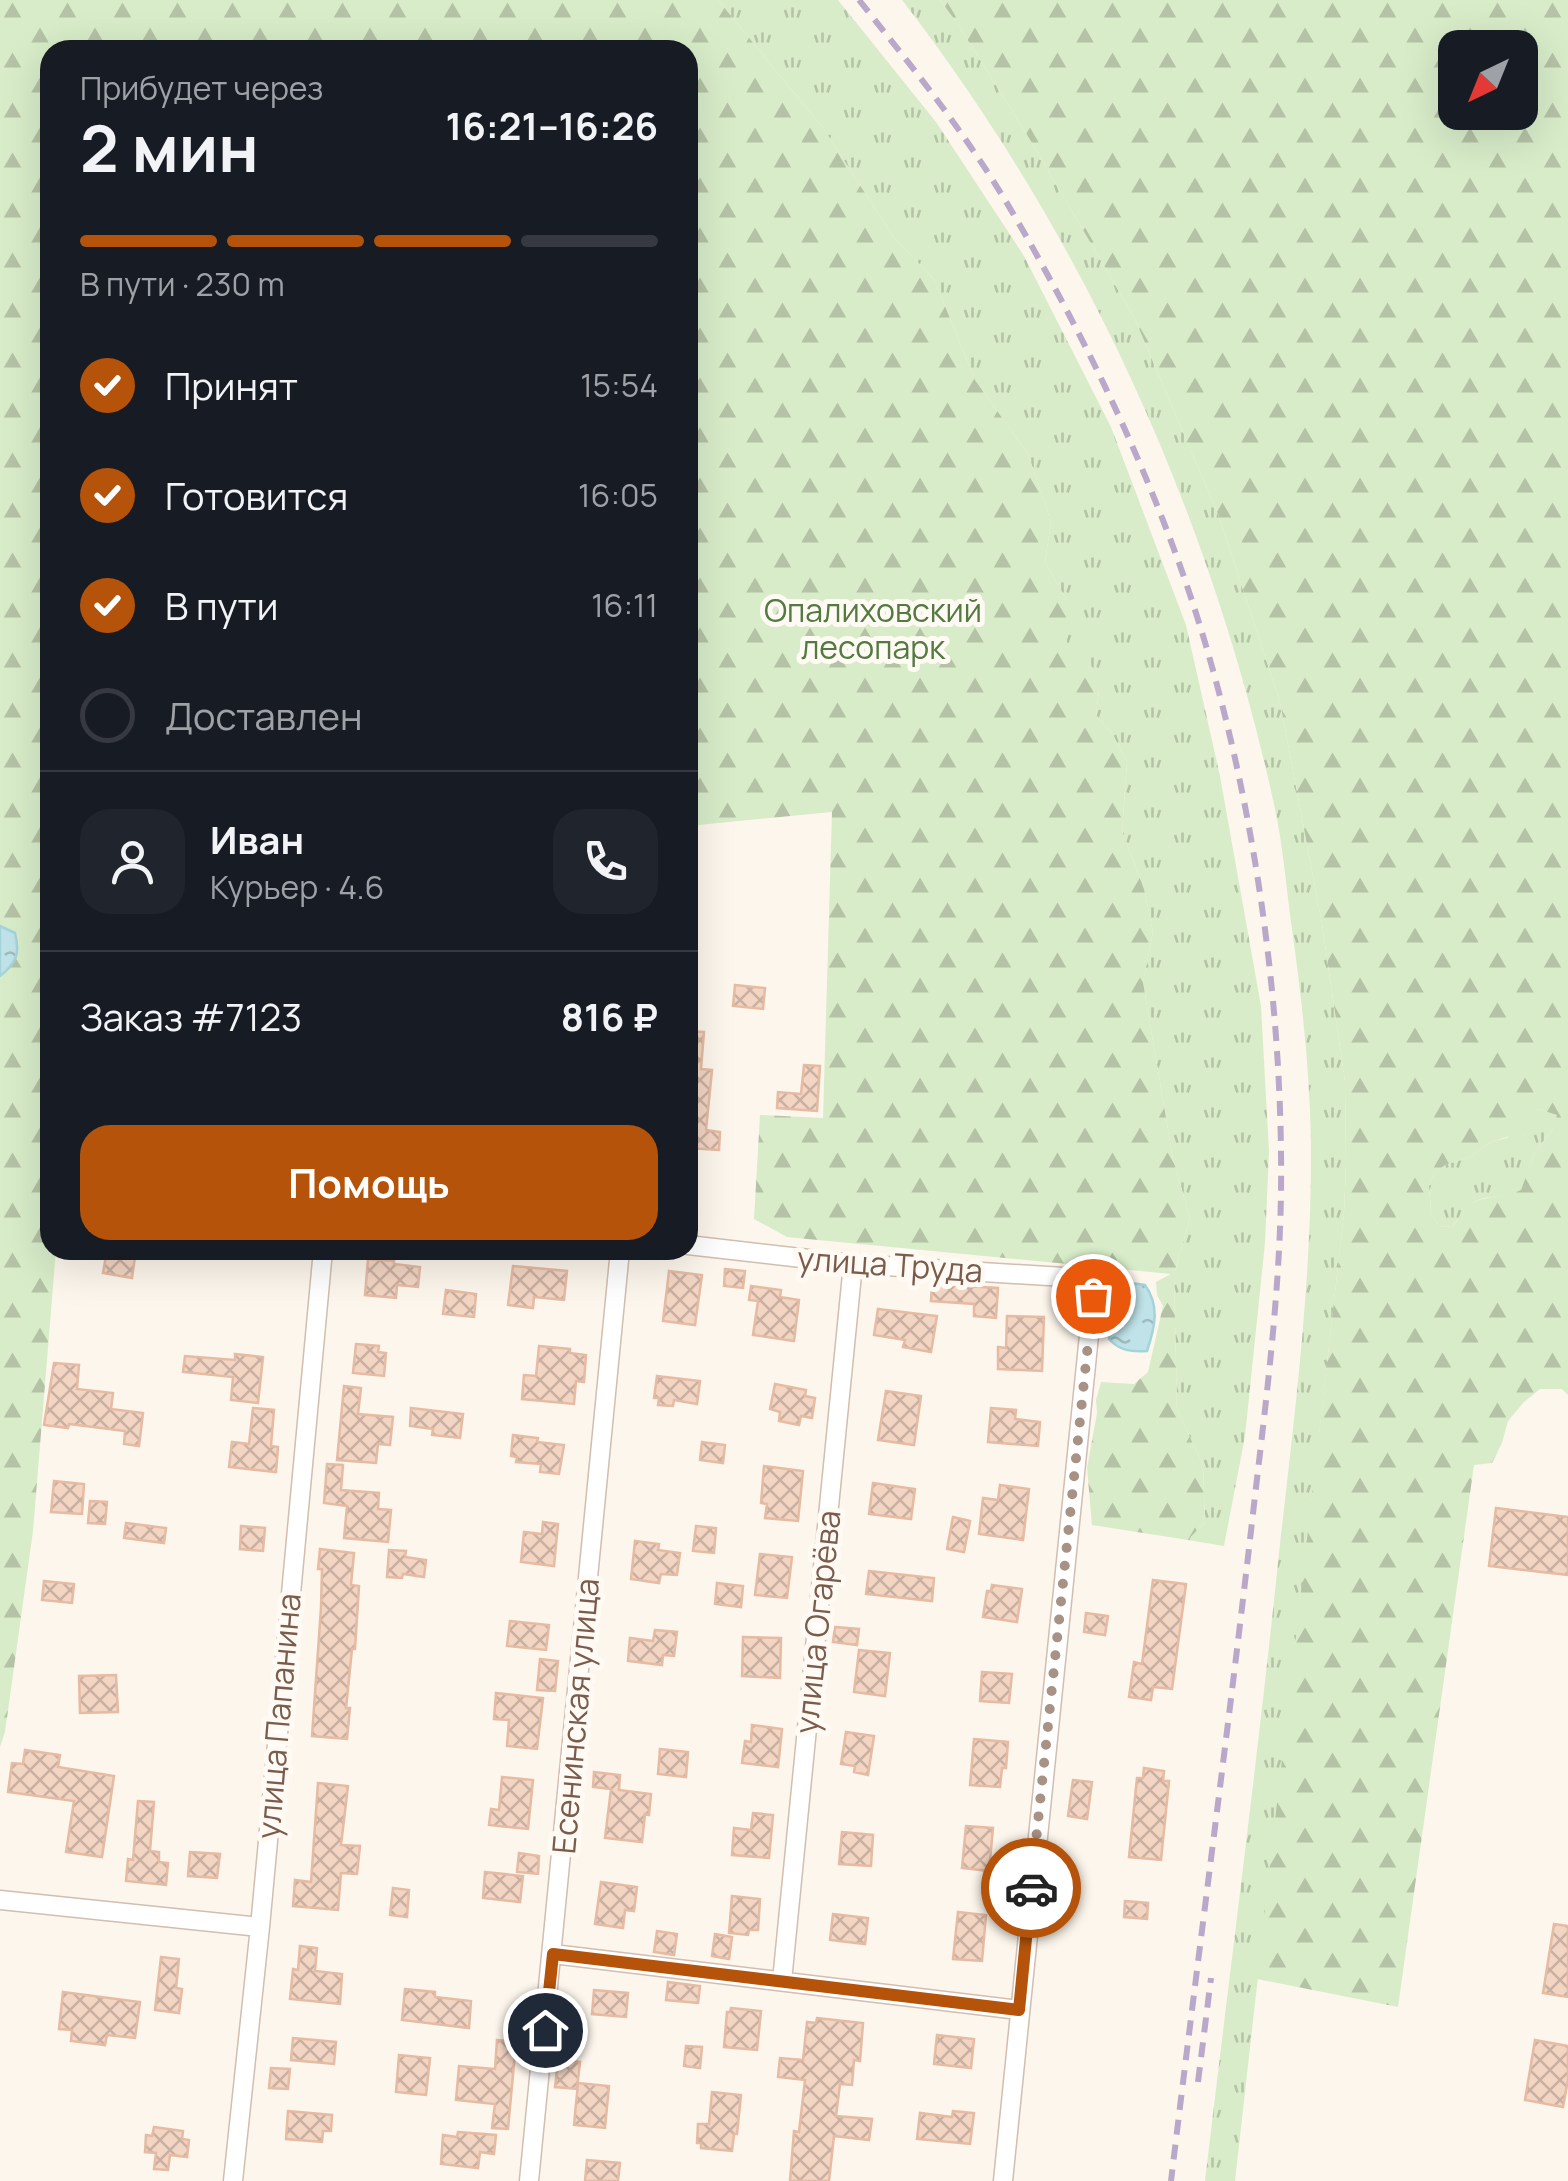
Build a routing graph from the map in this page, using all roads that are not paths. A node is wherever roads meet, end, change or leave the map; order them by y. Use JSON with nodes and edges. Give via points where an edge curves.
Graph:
{"nodes":[{"id":1,"x":698,"y":1247,"type":"edge"},
{"id":2,"x":322,"y":1260,"type":"edge"},
{"id":3,"x":619,"y":1260,"type":"edge"},
{"id":4,"x":853,"y":1264,"type":"junction"},
{"id":5,"x":0,"y":1900,"type":"edge"},
{"id":6,"x":260,"y":1927,"type":"junction"},
{"id":7,"x":553,"y":1954,"type":"junction"},
{"id":8,"x":782,"y":1981,"type":"junction"},
{"id":9,"x":1019,"y":2010,"type":"junction"},
{"id":10,"x":233,"y":2181,"type":"edge"},
{"id":11,"x":529,"y":2181,"type":"edge"},
{"id":12,"x":1003,"y":2181,"type":"edge"}],
"edges":[{"from":1,"to":4,"type":"street","name":"улица Труда"},
{"from":2,"to":6,"type":"street","name":"улица Папанина"},
{"from":3,"to":7,"type":"street","name":"Есенинская улица"},
{"from":4,"to":8,"type":"street","name":"улица Огарёва"},
{"from":4,"to":9,"type":"street","name":"улица Труда","via":[[1080,1278],[1092,1286]]},
{"from":5,"to":6,"type":"street"},
{"from":6,"to":10,"type":"street","name":"улица Папанина"},
{"from":7,"to":8,"type":"street"},
{"from":7,"to":11,"type":"street","name":"Есенинская улица"},
{"from":8,"to":9,"type":"street"},
{"from":9,"to":12,"type":"street"}]}
